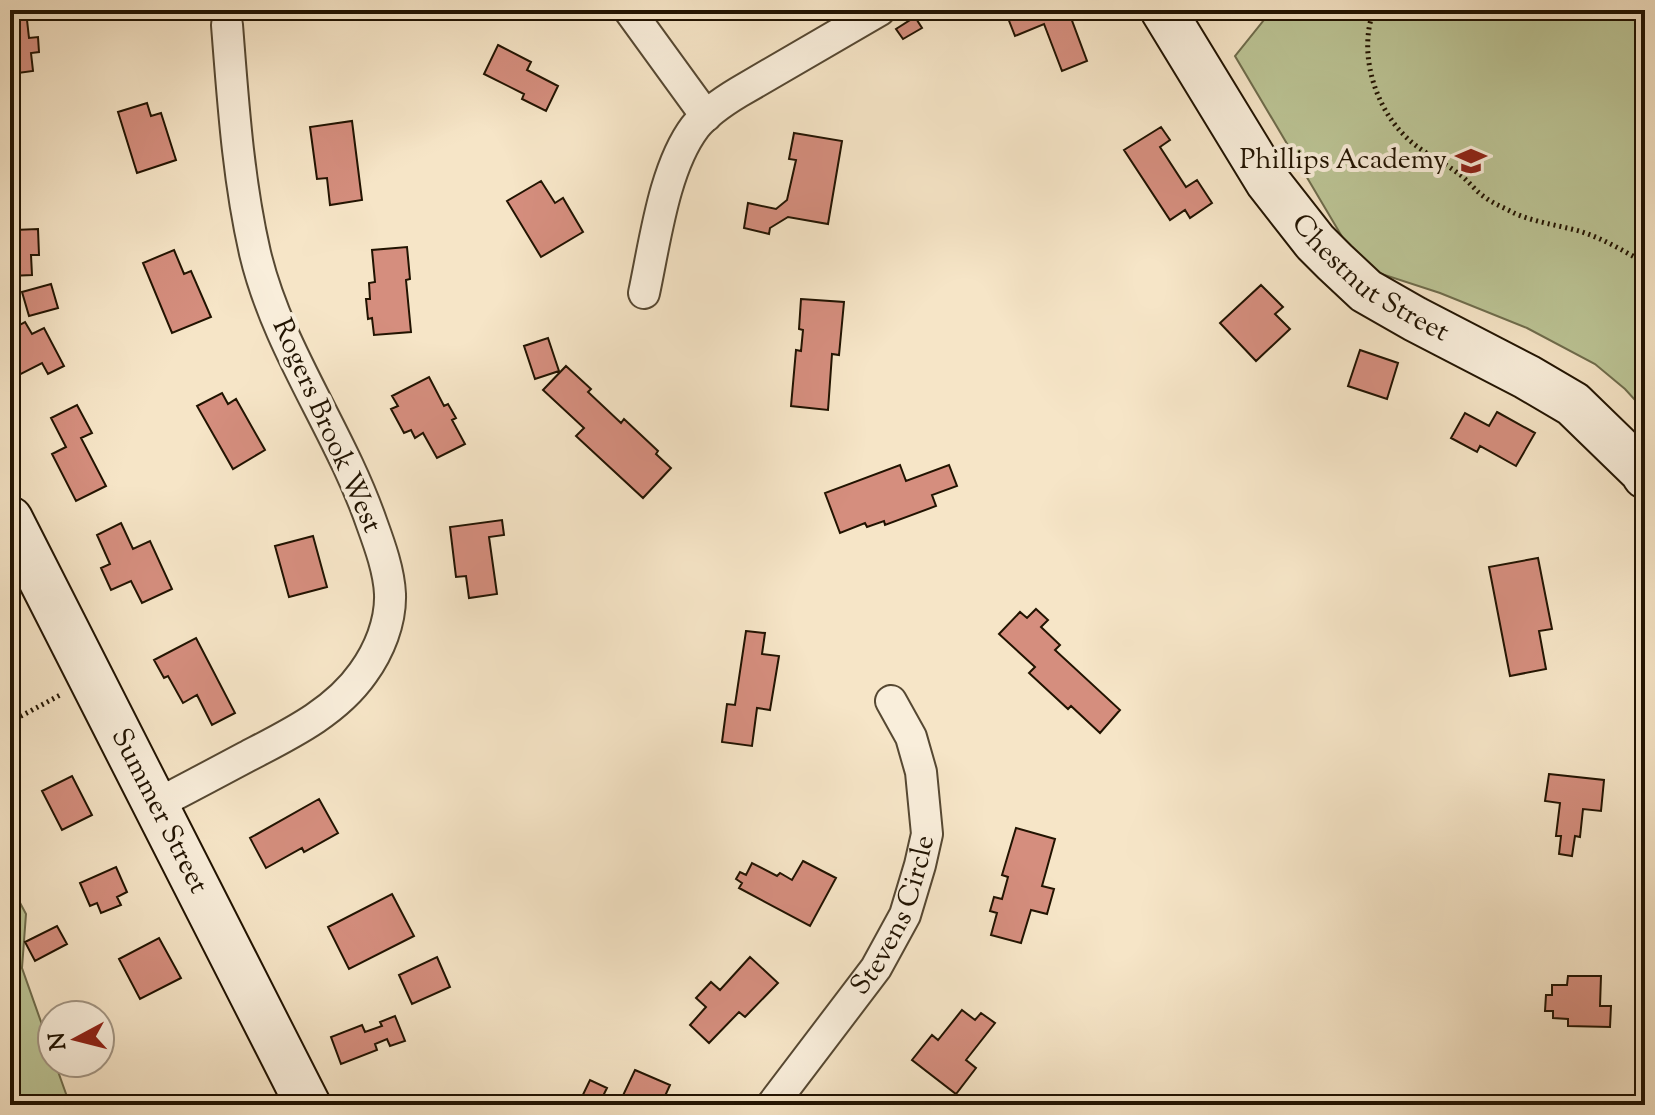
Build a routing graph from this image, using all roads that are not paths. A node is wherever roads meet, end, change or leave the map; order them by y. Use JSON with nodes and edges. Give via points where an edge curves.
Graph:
{"nodes":[{"id":1,"x":629,"y":10,"type":"edge"},
{"id":2,"x":880,"y":10,"type":"edge"},
{"id":3,"x":1163,"y":10,"type":"edge"},
{"id":4,"x":227,"y":25,"type":"dead end"},
{"id":5,"x":706,"y":116,"type":"junction"},
{"id":6,"x":644,"y":293,"type":"dead end"},
{"id":7,"x":1645,"y":476,"type":"edge"},
{"id":8,"x":10,"y":519,"type":"edge"},
{"id":9,"x":891,"y":701,"type":"dead end"},
{"id":10,"x":155,"y":805,"type":"junction"},
{"id":11,"x":308,"y":1105,"type":"edge"},
{"id":12,"x":772,"y":1105,"type":"edge"}],
"edges":[{"from":1,"to":5,"type":"street"},
{"from":2,"to":5,"type":"street"},
{"from":3,"to":7,"type":"street","name":"Chestnut Street","via":[[1268,182],[1335,262],[1366,291],[1573,404]]},
{"from":4,"to":10,"type":"street","name":"Rogers Brook West","via":[[255,254],[272,309],[366,505],[390,593],[388,615],[362,674],[329,709]]},
{"from":5,"to":6,"type":"street","via":[[675,165]]},
{"from":8,"to":10,"type":"street","name":"Summer Street"},
{"from":9,"to":12,"type":"street","name":"Stevens Circle","via":[[911,737],[921,772],[927,834],[920,865],[905,915],[876,968]]},
{"from":10,"to":11,"type":"street","name":"Summer Street"}]}
